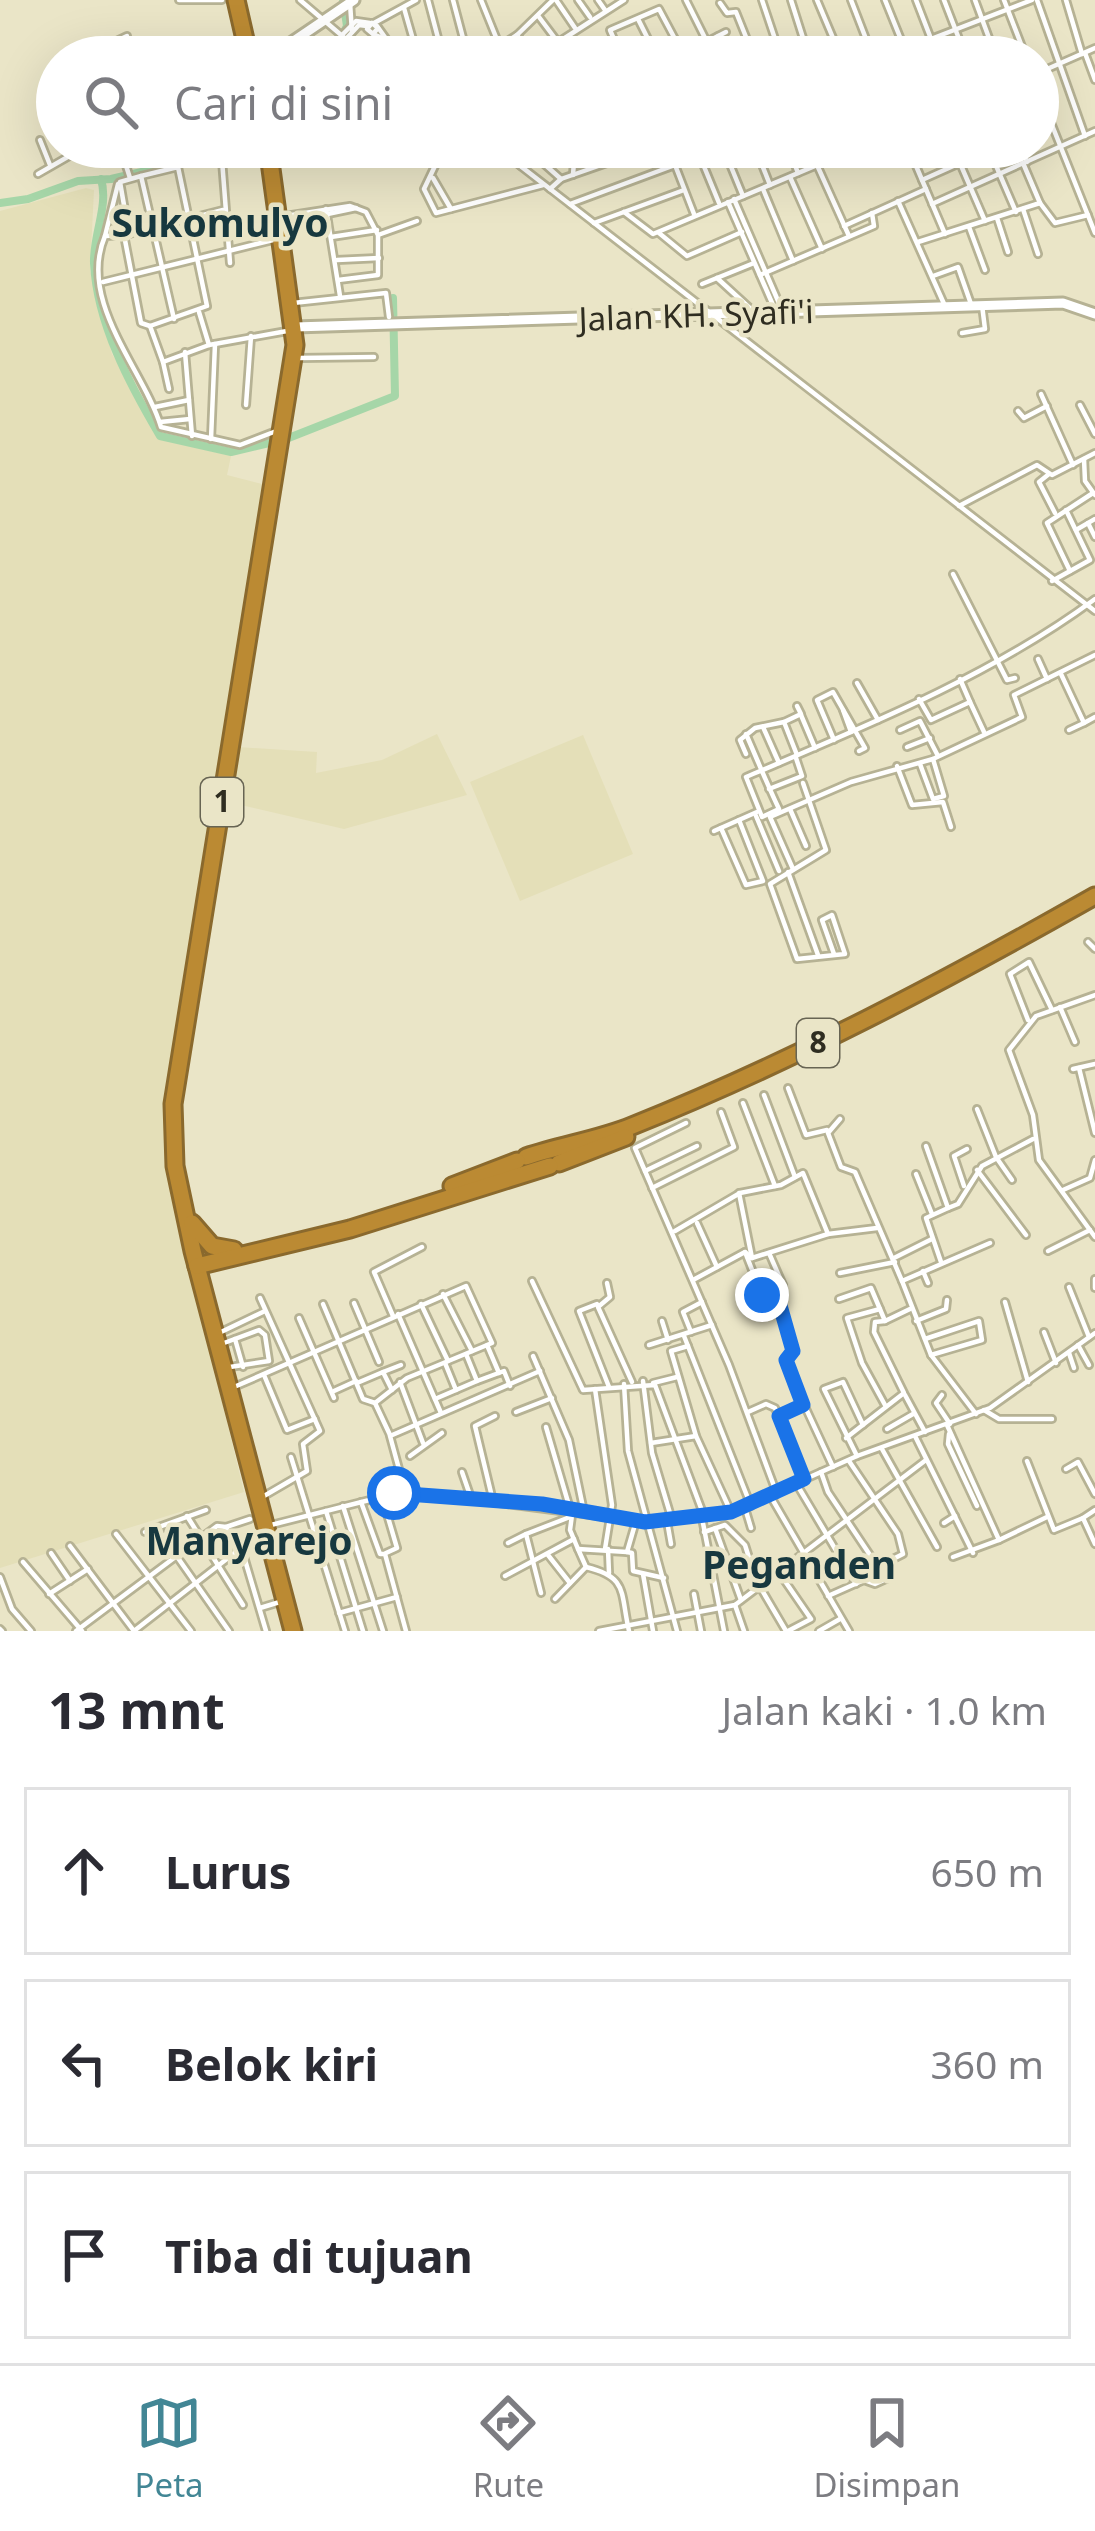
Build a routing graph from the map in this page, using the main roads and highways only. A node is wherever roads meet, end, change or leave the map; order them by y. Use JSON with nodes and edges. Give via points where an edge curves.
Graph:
{"nodes":[{"id":1,"x":236,"y":0,"type":"edge"},
{"id":2,"x":347,"y":3,"type":"edge"},
{"id":3,"x":251,"y":36,"type":"edge"},
{"id":4,"x":290,"y":36,"type":"edge"},
{"id":5,"x":274,"y":168,"type":"edge"},
{"id":6,"x":1092,"y":309,"type":"edge"},
{"id":7,"x":295,"y":329,"type":"junction"},
{"id":8,"x":1095,"y":899,"type":"edge"},
{"id":9,"x":628,"y":1128,"type":"junction"},
{"id":10,"x":175,"y":1160,"type":"junction"},
{"id":11,"x":554,"y":1162,"type":"junction"},
{"id":12,"x":439,"y":1192,"type":"junction"},
{"id":13,"x":192,"y":1223,"type":"junction"},
{"id":14,"x":234,"y":1254,"type":"junction"},
{"id":15,"x":199,"y":1262,"type":"junction"},
{"id":16,"x":211,"y":1297,"type":"junction"},
{"id":17,"x":263,"y":1538,"type":"junction"},
{"id":18,"x":296,"y":1631,"type":"edge"}],
"edges":[{"from":1,"to":3,"type":"highway"},
{"from":2,"to":4,"type":"main road"},
{"from":5,"to":7,"type":"highway","number":"1"},
{"from":6,"to":7,"type":"main road","name":"Jalan KH. Syafi'i","via":[[976,305]]},
{"from":7,"to":10,"type":"highway","number":"1","via":[[175,1074]]},
{"from":8,"to":9,"type":"highway","number":"8","via":[[860,1022]]},
{"from":8,"to":11,"type":"highway","number":"8","via":[[844,1040]]},
{"from":9,"to":11,"type":"highway","number":"8"},
{"from":9,"to":12,"type":"highway","number":"8"},
{"from":10,"to":13,"type":"highway","number":"1"},
{"from":10,"to":15,"type":"highway","number":"1"},
{"from":11,"to":12,"type":"highway","number":"8"},
{"from":11,"to":14,"type":"highway","number":"8"},
{"from":12,"to":14,"type":"highway","number":"8"},
{"from":13,"to":14,"type":"highway","via":[[209,1244]]},
{"from":13,"to":15,"type":"highway","number":"1"},
{"from":14,"to":15,"type":"highway","number":"8"},
{"from":14,"to":16,"type":"highway","via":[[218,1270]]},
{"from":15,"to":16,"type":"highway","number":"1"},
{"from":15,"to":17,"type":"highway","number":"1"},
{"from":16,"to":17,"type":"highway","number":"1","via":[[236,1367]]},
{"from":17,"to":18,"type":"highway","number":"1"},
{"from":17,"to":18,"type":"highway","number":"1","via":[[279,1602]]}]}
